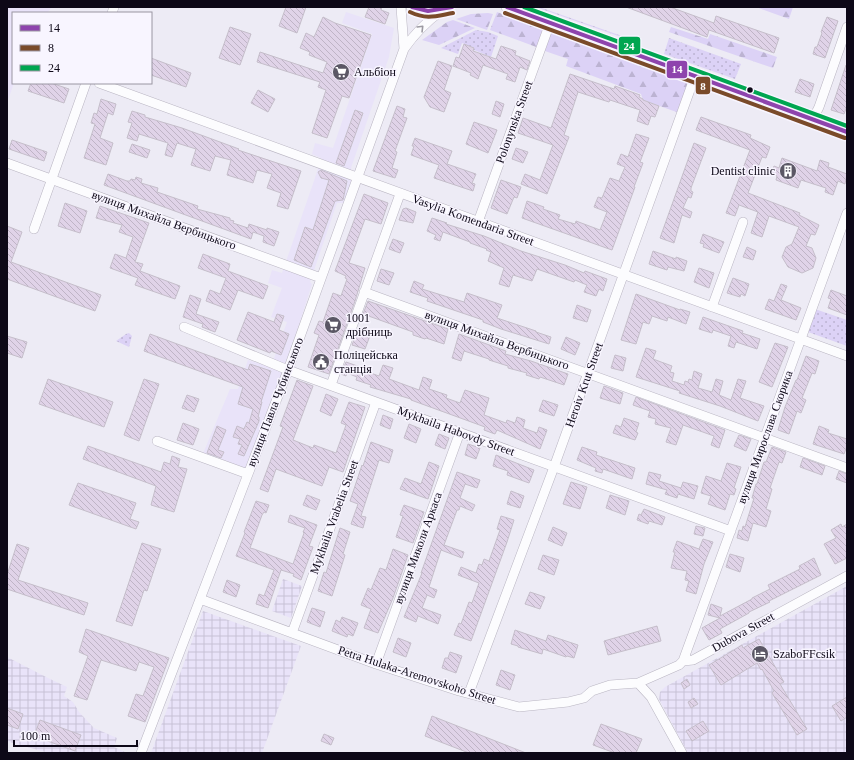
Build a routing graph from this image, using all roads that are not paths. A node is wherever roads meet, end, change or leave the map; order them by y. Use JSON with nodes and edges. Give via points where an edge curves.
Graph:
{"nodes":[{"id":1,"x":401,"y":7,"type":"edge"},
{"id":2,"x":412,"y":7,"type":"edge"},
{"id":3,"x":507,"y":7,"type":"edge"},
{"id":4,"x":447,"y":8,"type":"edge"},
{"id":5,"x":550,"y":23,"type":"junction"},
{"id":6,"x":847,"y":28,"type":"edge"},
{"id":7,"x":404,"y":49,"type":"junction"},
{"id":8,"x":695,"y":76,"type":"junction"},
{"id":9,"x":86,"y":84,"type":"edge"},
{"id":10,"x":102,"y":84,"type":"edge"},
{"id":11,"x":813,"y":120,"type":"junction"},
{"id":12,"x":847,"y":132,"type":"edge"},
{"id":13,"x":7,"y":163,"type":"edge"},
{"id":14,"x":357,"y":178,"type":"junction"},
{"id":15,"x":52,"y":179,"type":"junction"},
{"id":16,"x":400,"y":194,"type":"junction"},
{"id":17,"x":847,"y":213,"type":"edge"},
{"id":18,"x":478,"y":222,"type":"junction"},
{"id":19,"x":743,"y":222,"type":"dead end"},
{"id":20,"x":34,"y":228,"type":"dead end"},
{"id":21,"x":624,"y":275,"type":"junction"},
{"id":22,"x":321,"y":278,"type":"junction"},
{"id":23,"x":364,"y":292,"type":"junction"},
{"id":24,"x":712,"y":307,"type":"junction"},
{"id":25,"x":184,"y":327,"type":"dead end"},
{"id":26,"x":801,"y":339,"type":"junction"},
{"id":27,"x":847,"y":356,"type":"edge"},
{"id":28,"x":288,"y":370,"type":"junction"},
{"id":29,"x":588,"y":373,"type":"junction"},
{"id":30,"x":331,"y":385,"type":"junction"},
{"id":31,"x":376,"y":402,"type":"junction"},
{"id":32,"x":460,"y":432,"type":"junction"},
{"id":33,"x":765,"y":438,"type":"junction"},
{"id":34,"x":157,"y":441,"type":"dead end"},
{"id":35,"x":554,"y":467,"type":"junction"},
{"id":36,"x":847,"y":468,"type":"edge"},
{"id":37,"x":248,"y":474,"type":"junction"},
{"id":38,"x":731,"y":531,"type":"junction"},
{"id":39,"x":847,"y":576,"type":"edge"},
{"id":40,"x":200,"y":599,"type":"junction"},
{"id":41,"x":292,"y":633,"type":"junction"},
{"id":42,"x":683,"y":661,"type":"junction"},
{"id":43,"x":376,"y":664,"type":"junction"},
{"id":44,"x":638,"y":683,"type":"junction"},
{"id":45,"x":469,"y":693,"type":"junction"},
{"id":46,"x":141,"y":753,"type":"edge"},
{"id":47,"x":682,"y":753,"type":"edge"}],
"edges":[{"from":1,"to":7,"type":"street","name":"вулиця Павла Чубинського"},
{"from":2,"to":4,"type":"main road","via":[[422,11]]},
{"from":3,"to":5,"type":"main road"},
{"from":7,"to":4,"type":"street","name":"вулиця Павла Чубинського","one_way":true,"via":[[422,26]]},
{"from":5,"to":8,"type":"main road"},
{"from":5,"to":18,"type":"street","name":"Polonynska Street"},
{"from":6,"to":11,"type":"street"},
{"from":7,"to":14,"type":"street","name":"вулиця Павла Чубинського"},
{"from":8,"to":11,"type":"main road"},
{"from":8,"to":21,"type":"street","name":"Heroiv Krut Street"},
{"from":9,"to":15,"type":"street"},
{"from":10,"to":14,"type":"street","name":"Vasylia Komendaria Street"},
{"from":11,"to":12,"type":"main road"},
{"from":13,"to":15,"type":"street","name":"вулиця Михайла Вербицького"},
{"from":14,"to":16,"type":"street","name":"Vasylia Komendaria Street"},
{"from":14,"to":22,"type":"street","name":"вулиця Павла Чубинського"},
{"from":15,"to":20,"type":"street"},
{"from":15,"to":22,"type":"street","name":"вулиця Михайла Вербицького"},
{"from":16,"to":18,"type":"street","name":"Vasylia Komendaria Street"},
{"from":16,"to":23,"type":"street"},
{"from":17,"to":26,"type":"street","name":"вулиця Мирослава Скорика"},
{"from":18,"to":21,"type":"street","name":"Vasylia Komendaria Street"},
{"from":19,"to":24,"type":"street"},
{"from":21,"to":24,"type":"street","name":"Vasylia Komendaria Street"},
{"from":21,"to":29,"type":"street","name":"Heroiv Krut Street"},
{"from":22,"to":28,"type":"street","name":"вулиця Павла Чубинського"},
{"from":23,"to":29,"type":"street","name":"вулиця Михайла Вербицького"},
{"from":23,"to":30,"type":"street"},
{"from":24,"to":26,"type":"street","name":"Vasylia Komendaria Street"},
{"from":25,"to":28,"type":"street","name":"Mykhaila Habovdy Street"},
{"from":26,"to":27,"type":"street","name":"Vasylia Komendaria Street"},
{"from":26,"to":33,"type":"street","name":"вулиця Мирослава Скорика"},
{"from":28,"to":30,"type":"street","name":"Mykhaila Habovdy Street"},
{"from":28,"to":37,"type":"street","name":"вулиця Павла Чубинського"},
{"from":29,"to":33,"type":"street","name":"вулиця Михайла Вербицького"},
{"from":29,"to":35,"type":"street","name":"Heroiv Krut Street"},
{"from":30,"to":31,"type":"street","name":"Mykhaila Habovdy Street"},
{"from":31,"to":32,"type":"street","name":"Mykhaila Habovdy Street"},
{"from":31,"to":41,"type":"street","name":"Mykhaila Vrabelia Street"},
{"from":32,"to":35,"type":"street","name":"Mykhaila Habovdy Street"},
{"from":32,"to":43,"type":"street","name":"вулиця Миколи Аркаса"},
{"from":33,"to":36,"type":"street","name":"вулиця Михайла Вербицького"},
{"from":33,"to":38,"type":"street","name":"вулиця Мирослава Скорика"},
{"from":34,"to":37,"type":"street"},
{"from":35,"to":38,"type":"street","name":"Mykhaila Habovdy Street"},
{"from":35,"to":45,"type":"street","name":"Heroiv Krut Street"},
{"from":37,"to":40,"type":"street","name":"вулиця Павла Чубинського"},
{"from":38,"to":42,"type":"street","name":"вулиця Мирослава Скорика"},
{"from":39,"to":42,"type":"street","name":"Dubova Street","via":[[693,660]]},
{"from":40,"to":41,"type":"street","name":"Petra Hulaka-Aremovskoho Street"},
{"from":40,"to":46,"type":"street","name":"вулиця Павла Чубинського"},
{"from":41,"to":43,"type":"street","name":"Petra Hulaka-Aremovskoho Street"},
{"from":42,"to":44,"type":"street","name":"Dubova Street"},
{"from":43,"to":45,"type":"street","name":"Petra Hulaka-Aremovskoho Street"},
{"from":44,"to":45,"type":"street","name":"Petra Hulaka-Aremovskoho Street","via":[[610,685],[592,691],[584,698],[544,706],[519,707]]},
{"from":44,"to":47,"type":"street","via":[[651,696]]}]}
